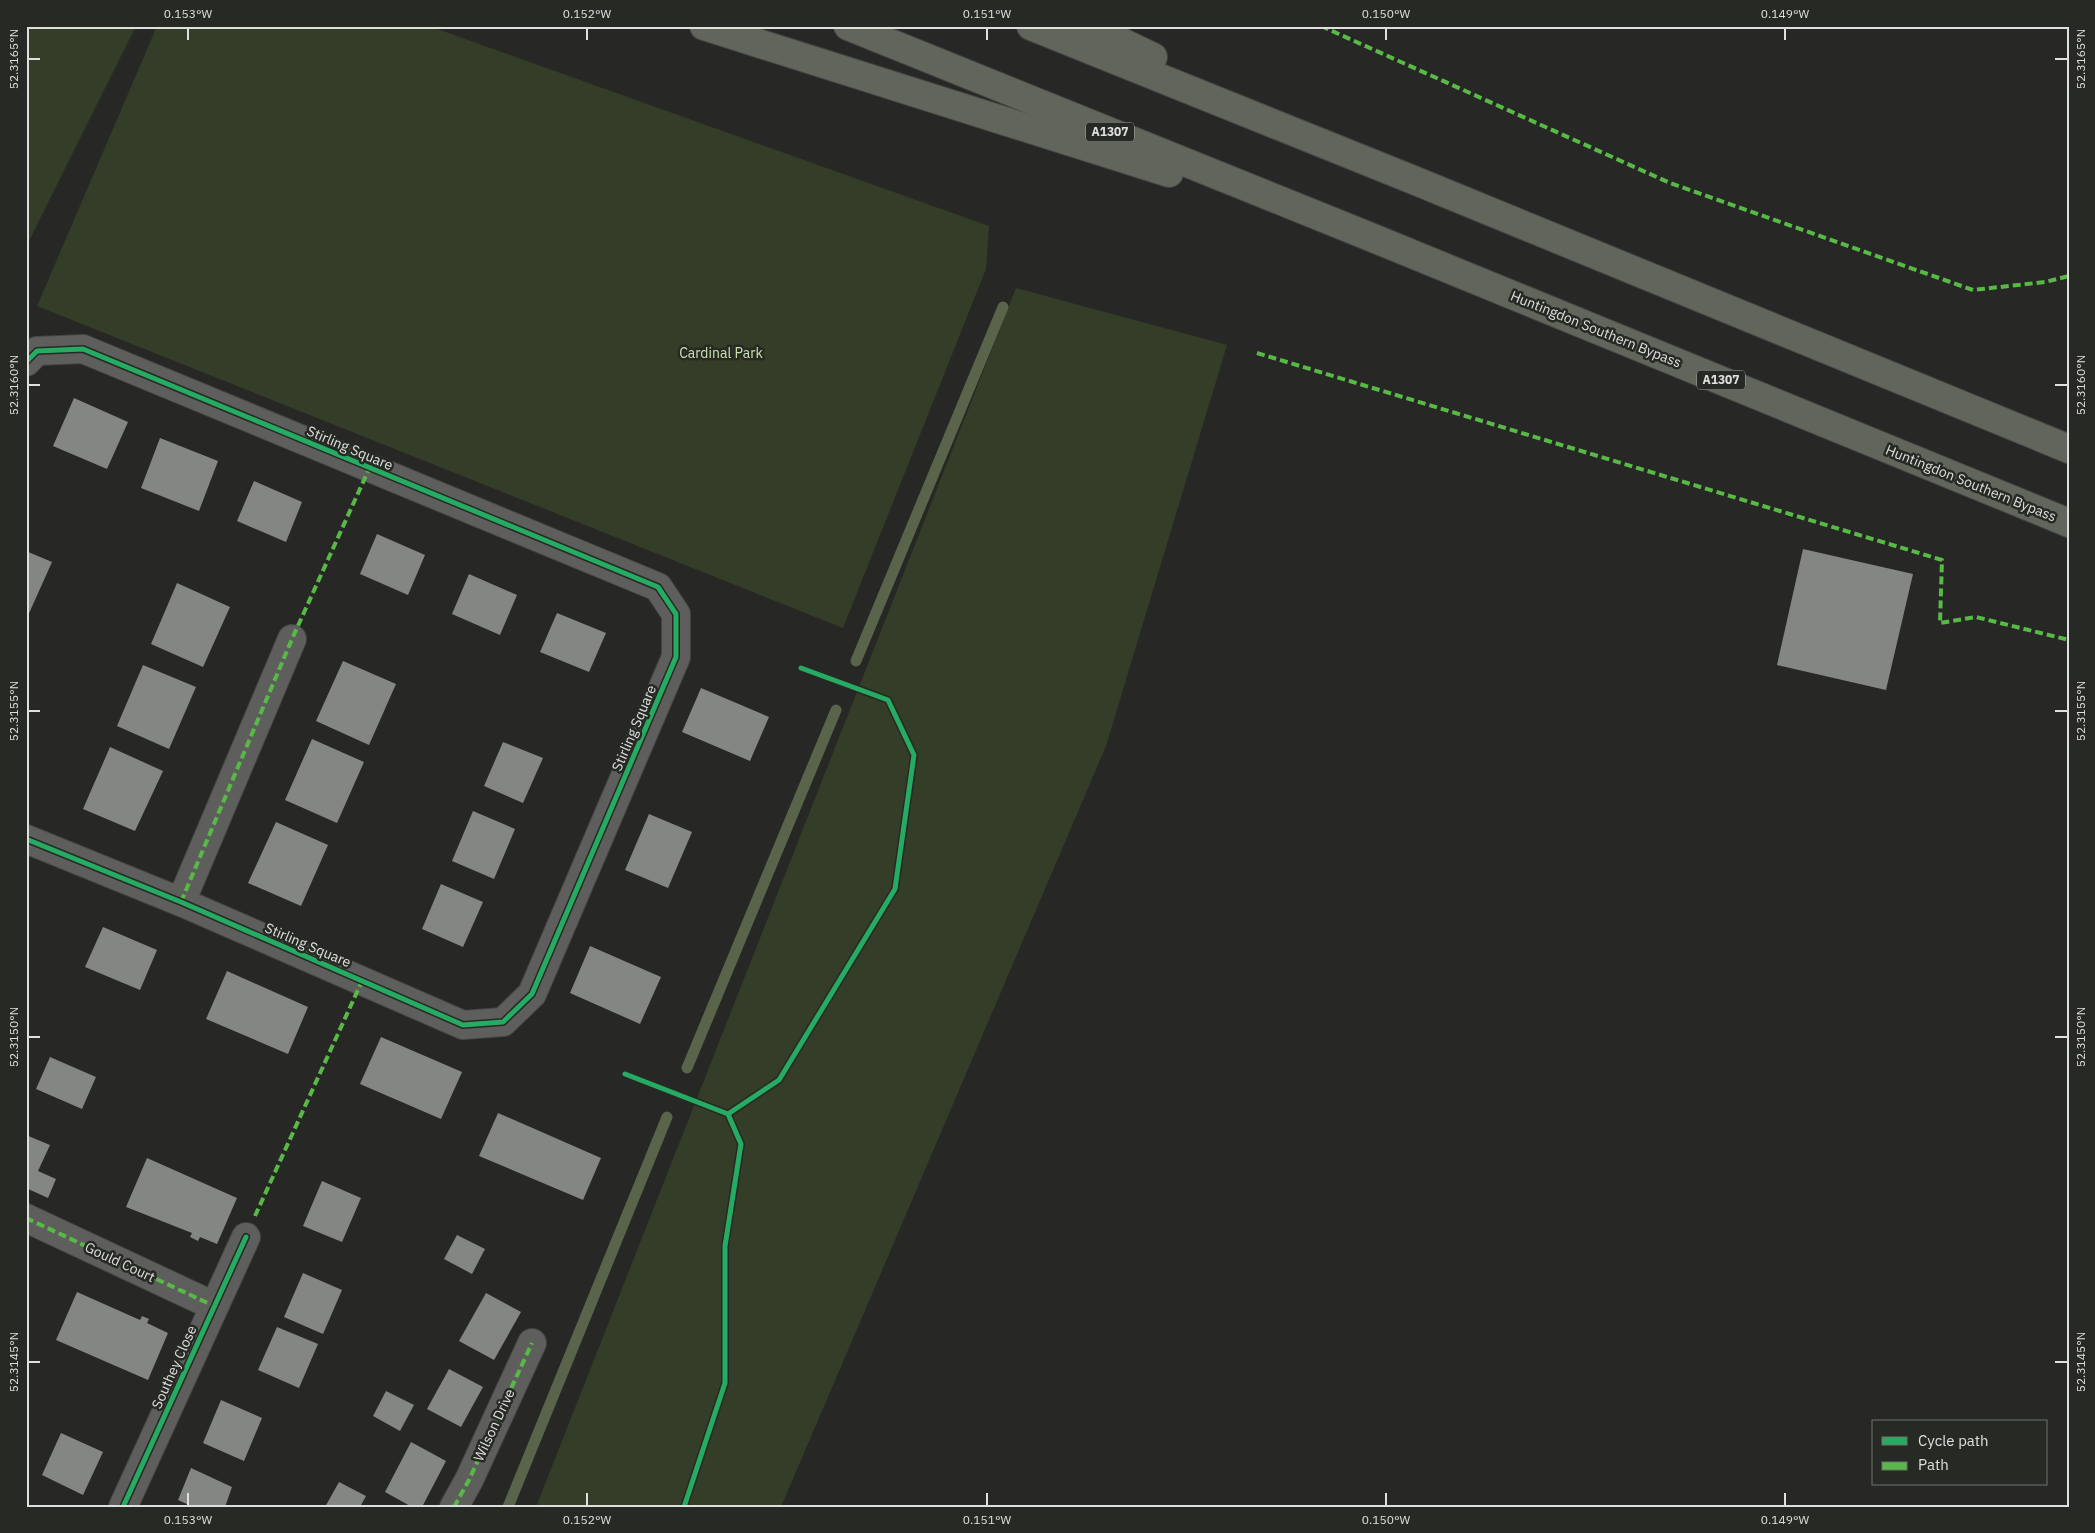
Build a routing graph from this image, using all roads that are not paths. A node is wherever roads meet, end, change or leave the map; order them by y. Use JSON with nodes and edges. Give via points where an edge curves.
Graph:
{"nodes":[{"id":1,"x":704,"y":26,"type":"edge"},
{"id":2,"x":848,"y":26,"type":"edge"},
{"id":3,"x":1031,"y":26,"type":"edge"},
{"id":4,"x":1088,"y":26,"type":"edge"},
{"id":5,"x":1411,"y":179,"type":"junction"},
{"id":6,"x":1373,"y":238,"type":"junction"},
{"id":7,"x":26,"y":362,"type":"edge"},
{"id":8,"x":2069,"y":449,"type":"edge"},
{"id":9,"x":2069,"y":523,"type":"edge"},
{"id":10,"x":292,"y":639,"type":"dead end"},
{"id":11,"x":26,"y":838,"type":"edge"},
{"id":12,"x":181,"y":902,"type":"junction"},
{"id":13,"x":26,"y":1218,"type":"edge"},
{"id":14,"x":246,"y":1237,"type":"dead end"},
{"id":15,"x":214,"y":1306,"type":"junction"},
{"id":16,"x":532,"y":1343,"type":"dead end"},
{"id":17,"x":123,"y":1507,"type":"edge"},
{"id":18,"x":454,"y":1507,"type":"edge"}],
"edges":[{"from":1,"to":6,"type":"main road"},
{"from":2,"to":6,"type":"main road","number":"A1307"},
{"from":3,"to":5,"type":"main road"},
{"from":4,"to":5,"type":"main road"},
{"from":5,"to":8,"type":"main road"},
{"from":6,"to":9,"type":"main road","name":"Huntingdon Southern Bypass","number":"A1307"},
{"from":7,"to":12,"type":"street","name":"Stirling Square","via":[[37,351],[84,349],[658,587],[676,614],[676,658],[532,994],[503,1022],[463,1025]]},
{"from":10,"to":12,"type":"street"},
{"from":11,"to":12,"type":"street","name":"Stirling Square"},
{"from":13,"to":15,"type":"street","name":"Gould Court"},
{"from":14,"to":15,"type":"street","name":"Southey Close"},
{"from":15,"to":17,"type":"street","name":"Southey Close"},
{"from":16,"to":18,"type":"street","name":"Wilson Drive"}]}
